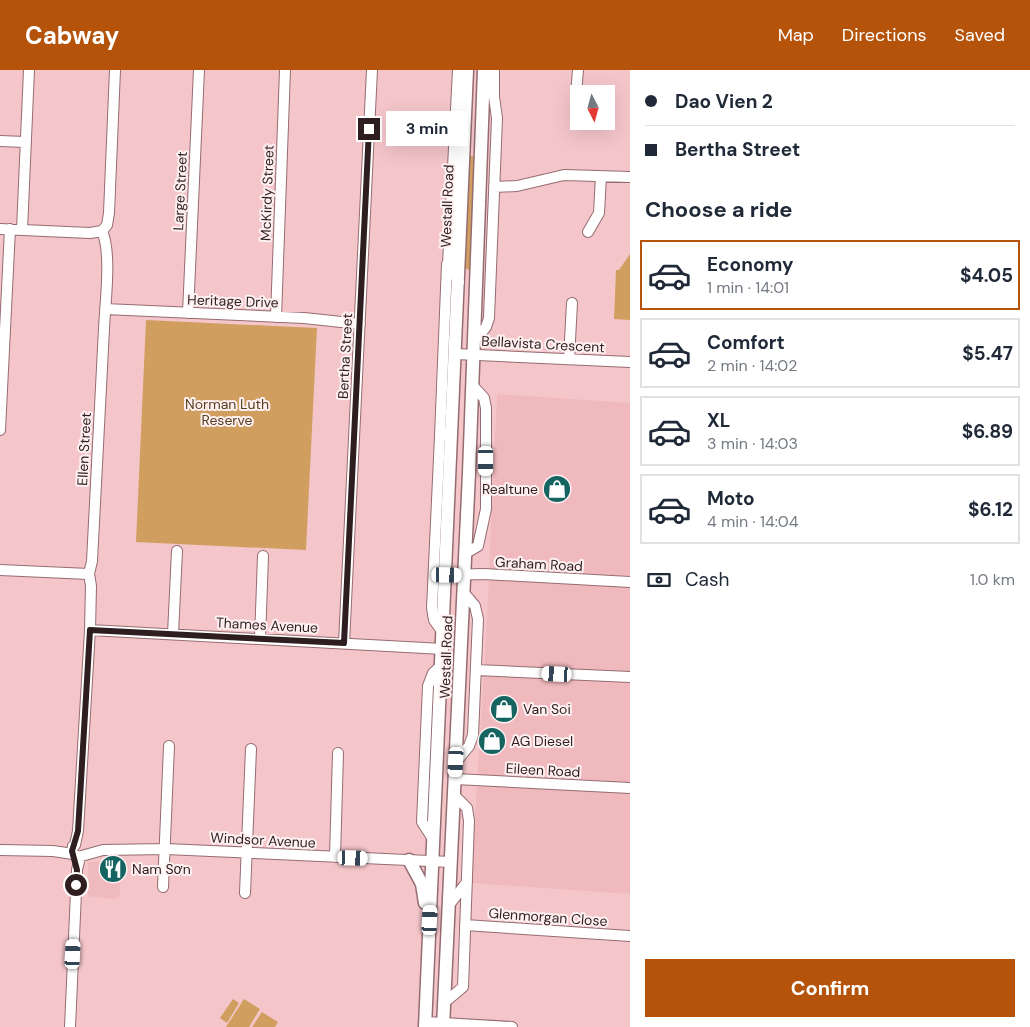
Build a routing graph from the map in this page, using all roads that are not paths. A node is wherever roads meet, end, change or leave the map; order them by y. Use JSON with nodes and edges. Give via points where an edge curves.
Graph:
{"nodes":[{"id":1,"x":29,"y":70,"type":"edge"},
{"id":2,"x":115,"y":70,"type":"edge"},
{"id":3,"x":200,"y":70,"type":"edge"},
{"id":4,"x":285,"y":70,"type":"edge"},
{"id":5,"x":372,"y":70,"type":"edge"},
{"id":6,"x":458,"y":70,"type":"edge"},
{"id":7,"x":467,"y":70,"type":"edge"},
{"id":8,"x":484,"y":70,"type":"edge"},
{"id":9,"x":494,"y":70,"type":"edge"},
{"id":10,"x":578,"y":70,"type":"edge"},
{"id":11,"x":577,"y":85,"type":"edge"},
{"id":12,"x":0,"y":141,"type":"edge"},
{"id":13,"x":25,"y":142,"type":"junction"},
{"id":14,"x":601,"y":176,"type":"junction"},
{"id":15,"x":630,"y":177,"type":"edge"},
{"id":16,"x":494,"y":187,"type":"junction"},
{"id":17,"x":492,"y":217,"type":"junction"},
{"id":18,"x":5,"y":229,"type":"edge"},
{"id":19,"x":22,"y":230,"type":"junction"},
{"id":20,"x":102,"y":231,"type":"junction"},
{"id":21,"x":588,"y":232,"type":"dead end"},
{"id":22,"x":479,"y":236,"type":"junction"},
{"id":23,"x":448,"y":264,"type":"junction"},
{"id":24,"x":459,"y":282,"type":"junction"},
{"id":25,"x":572,"y":303,"type":"dead end"},
{"id":26,"x":105,"y":309,"type":"junction"},
{"id":27,"x":188,"y":313,"type":"junction"},
{"id":28,"x":276,"y":317,"type":"junction"},
{"id":29,"x":360,"y":324,"type":"junction"},
{"id":30,"x":475,"y":340,"type":"junction"},
{"id":31,"x":456,"y":354,"type":"junction"},
{"id":32,"x":474,"y":354,"type":"junction"},
{"id":33,"x":569,"y":359,"type":"junction"},
{"id":34,"x":630,"y":362,"type":"edge"},
{"id":35,"x":473,"y":386,"type":"junction"},
{"id":36,"x":454,"y":405,"type":"junction"},
{"id":37,"x":472,"y":406,"type":"junction"},
{"id":38,"x":0,"y":430,"type":"edge"},
{"id":39,"x":446,"y":433,"type":"junction"},
{"id":40,"x":177,"y":551,"type":"dead end"},
{"id":41,"x":466,"y":553,"type":"junction"},
{"id":42,"x":263,"y":556,"type":"dead end"},
{"id":43,"x":0,"y":570,"type":"edge"},
{"id":44,"x":89,"y":574,"type":"junction"},
{"id":45,"x":447,"y":575,"type":"junction"},
{"id":46,"x":464,"y":575,"type":"junction"},
{"id":47,"x":630,"y":582,"type":"edge"},
{"id":48,"x":468,"y":597,"type":"junction"},
{"id":49,"x":90,"y":630,"type":"junction"},
{"id":50,"x":174,"y":634,"type":"junction"},
{"id":51,"x":444,"y":634,"type":"junction"},
{"id":52,"x":260,"y":639,"type":"junction"},
{"id":53,"x":344,"y":643,"type":"junction"},
{"id":54,"x":443,"y":649,"type":"junction"},
{"id":55,"x":476,"y":670,"type":"junction"},
{"id":56,"x":630,"y":678,"type":"edge"},
{"id":57,"x":169,"y":746,"type":"dead end"},
{"id":58,"x":251,"y":749,"type":"dead end"},
{"id":59,"x":338,"y":753,"type":"dead end"},
{"id":60,"x":456,"y":762,"type":"junction"},
{"id":61,"x":455,"y":779,"type":"junction"},
{"id":62,"x":630,"y":788,"type":"edge"},
{"id":63,"x":455,"y":796,"type":"junction"},
{"id":64,"x":166,"y":849,"type":"junction"},
{"id":65,"x":0,"y":850,"type":"edge"},
{"id":66,"x":78,"y":851,"type":"junction"},
{"id":67,"x":247,"y":853,"type":"junction"},
{"id":68,"x":335,"y":857,"type":"junction"},
{"id":69,"x":409,"y":860,"type":"junction"},
{"id":70,"x":432,"y":861,"type":"junction"},
{"id":71,"x":452,"y":862,"type":"junction"},
{"id":72,"x":467,"y":882,"type":"junction"},
{"id":73,"x":163,"y":887,"type":"dead end"},
{"id":74,"x":245,"y":892,"type":"dead end"},
{"id":75,"x":449,"y":905,"type":"junction"},
{"id":76,"x":465,"y":925,"type":"junction"},
{"id":77,"x":429,"y":927,"type":"junction"},
{"id":78,"x":630,"y":936,"type":"edge"},
{"id":79,"x":444,"y":1003,"type":"junction"},
{"id":80,"x":425,"y":1025,"type":"edge"},
{"id":81,"x":443,"y":1025,"type":"edge"},
{"id":82,"x":70,"y":1027,"type":"edge"},
{"id":83,"x":512,"y":1027,"type":"edge"}],
"edges":[{"from":1,"to":13,"type":"street"},
{"from":2,"to":20,"type":"street","name":"Ellen Street","via":[[109,213]]},
{"from":3,"to":27,"type":"street","name":"Large Street"},
{"from":4,"to":28,"type":"street","name":"McKirdy Street"},
{"from":5,"to":29,"type":"street","name":"Bertha Street"},
{"from":6,"to":23,"type":"street","name":"Westall Road"},
{"from":7,"to":24,"type":"main road","name":"Westall Road"},
{"from":8,"to":22,"type":"main road","name":"Westall Road"},
{"from":9,"to":16,"type":"street","name":"Westall Road","via":[[497,118]]},
{"from":10,"to":11,"type":"street"},
{"from":12,"to":13,"type":"street"},
{"from":13,"to":19,"type":"street"},
{"from":14,"to":15,"type":"street"},
{"from":14,"to":16,"type":"street","via":[[558,175],[522,185]]},
{"from":14,"to":21,"type":"street","via":[[599,213]]},
{"from":16,"to":17,"type":"street","name":"Westall Road"},
{"from":17,"to":22,"type":"street"},
{"from":17,"to":30,"type":"street","name":"Westall Road","via":[[489,318]]},
{"from":18,"to":19,"type":"street"},
{"from":18,"to":38,"type":"street"},
{"from":19,"to":20,"type":"street"},
{"from":20,"to":26,"type":"street","name":"Ellen Street","via":[[106,239]]},
{"from":22,"to":30,"type":"main road","name":"Westall Road"},
{"from":23,"to":24,"type":"street","name":"Westall Road"},
{"from":23,"to":39,"type":"street","name":"Westall Road"},
{"from":24,"to":31,"type":"main road","name":"Westall Road"},
{"from":25,"to":33,"type":"street"},
{"from":26,"to":27,"type":"street","name":"Heritage Drive"},
{"from":26,"to":44,"type":"street","name":"Ellen Street"},
{"from":27,"to":28,"type":"street","name":"Heritage Drive"},
{"from":28,"to":29,"type":"street","name":"Heritage Drive"},
{"from":29,"to":53,"type":"street","name":"Bertha Street"},
{"from":30,"to":32,"type":"main road","name":"Westall Road"},
{"from":31,"to":32,"type":"street","name":"Bellavista Crescent"},
{"from":31,"to":36,"type":"main road","name":"Westall Road"},
{"from":32,"to":33,"type":"street","name":"Bellavista Crescent"},
{"from":32,"to":35,"type":"main road","name":"Westall Road"},
{"from":33,"to":34,"type":"street","name":"Bellavista Crescent"},
{"from":35,"to":37,"type":"main road","name":"Westall Road"},
{"from":35,"to":41,"type":"street","via":[[484,398],[486,408],[486,509],[478,546]]},
{"from":36,"to":37,"type":"main road"},
{"from":36,"to":39,"type":"main road","name":"Westall Road"},
{"from":37,"to":41,"type":"main road","name":"Westall Road"},
{"from":39,"to":45,"type":"main road","name":"Westall Road"},
{"from":39,"to":51,"type":"street","name":"Westall Road","via":[[432,608],[434,620]]},
{"from":40,"to":50,"type":"street"},
{"from":41,"to":46,"type":"main road","name":"Westall Road"},
{"from":42,"to":52,"type":"street"},
{"from":43,"to":44,"type":"street"},
{"from":44,"to":49,"type":"street","name":"Ellen Street"},
{"from":45,"to":46,"type":"street","name":"Graham Road"},
{"from":45,"to":51,"type":"main road","name":"Westall Road"},
{"from":46,"to":47,"type":"street","name":"Graham Road"},
{"from":46,"to":48,"type":"main road","name":"Westall Road"},
{"from":48,"to":55,"type":"street","name":"Westall Road","via":[[478,620]]},
{"from":48,"to":60,"type":"main road","name":"Westall Road"},
{"from":49,"to":50,"type":"street","name":"Thames Avenue"},
{"from":49,"to":66,"type":"street","name":"Ellen Street"},
{"from":50,"to":52,"type":"street","name":"Thames Avenue"},
{"from":51,"to":54,"type":"main road","name":"Westall Road"},
{"from":52,"to":53,"type":"street","name":"Thames Avenue"},
{"from":53,"to":54,"type":"street","name":"Thames Avenue"},
{"from":54,"to":70,"type":"main road","name":"Westall Road","via":[[438,669]]},
{"from":55,"to":56,"type":"street"},
{"from":55,"to":60,"type":"street","name":"Westall Road","via":[[473,735]]},
{"from":57,"to":64,"type":"street"},
{"from":58,"to":67,"type":"street"},
{"from":59,"to":68,"type":"street"},
{"from":60,"to":61,"type":"main road","name":"Westall Road"},
{"from":61,"to":62,"type":"street","name":"Eileen Road"},
{"from":61,"to":63,"type":"main road","name":"Westall Road"},
{"from":63,"to":71,"type":"main road","name":"Westall Road"},
{"from":63,"to":72,"type":"street","via":[[467,808],[469,821]]},
{"from":64,"to":66,"type":"street","name":"Windsor Avenue"},
{"from":64,"to":67,"type":"street","name":"Windsor Avenue"},
{"from":64,"to":73,"type":"street"},
{"from":65,"to":66,"type":"street","name":"Windsor Avenue"},
{"from":66,"to":82,"type":"street","name":"Ellen Street"},
{"from":67,"to":68,"type":"street","name":"Windsor Avenue"},
{"from":67,"to":74,"type":"street"},
{"from":68,"to":69,"type":"street","name":"Windsor Avenue"},
{"from":69,"to":70,"type":"street","name":"Windsor Avenue"},
{"from":69,"to":77,"type":"main road","via":[[422,884]]},
{"from":70,"to":71,"type":"street","name":"Windsor Avenue"},
{"from":70,"to":77,"type":"main road","name":"Westall Road"},
{"from":71,"to":75,"type":"main road","name":"Westall Road"},
{"from":72,"to":75,"type":"street"},
{"from":72,"to":76,"type":"street"},
{"from":75,"to":79,"type":"main road","name":"Westall Road"},
{"from":76,"to":78,"type":"street","name":"Glenmorgan Close"},
{"from":76,"to":79,"type":"street","via":[[463,987]]},
{"from":77,"to":80,"type":"main road","name":"Westall Road"},
{"from":79,"to":81,"type":"main road","name":"Westall Road"},
{"from":80,"to":81,"type":"street"},
{"from":81,"to":83,"type":"street"}]}
